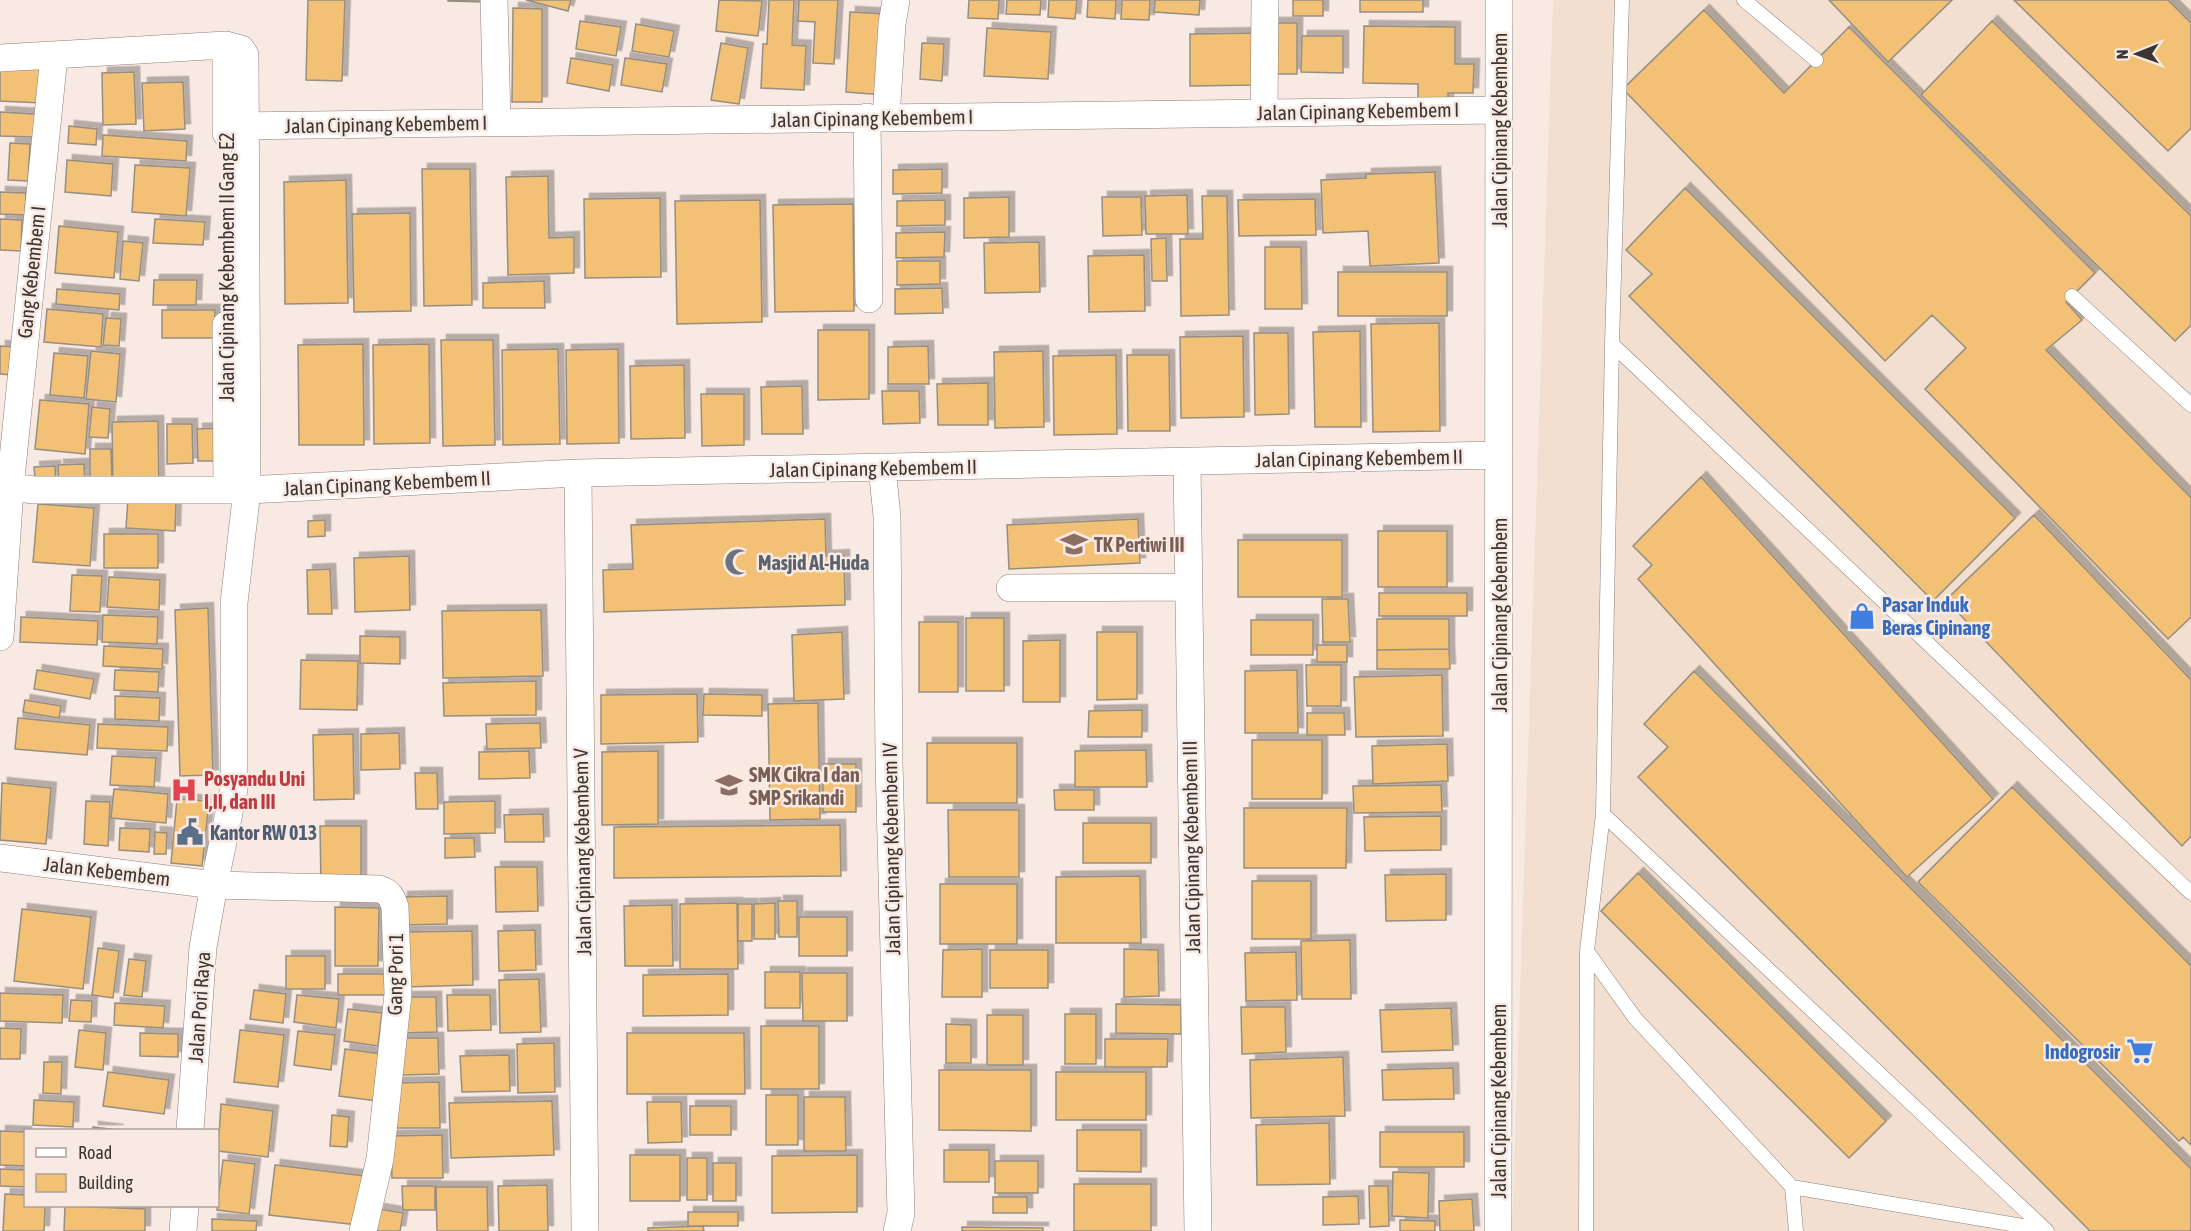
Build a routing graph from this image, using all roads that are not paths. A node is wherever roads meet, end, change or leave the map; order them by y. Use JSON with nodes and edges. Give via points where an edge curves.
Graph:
{"nodes":[{"id":1,"x":494,"y":0,"type":"edge"},
{"id":2,"x":896,"y":0,"type":"edge"},
{"id":3,"x":1266,"y":0,"type":"edge"},
{"id":4,"x":1499,"y":0,"type":"edge"},
{"id":5,"x":1622,"y":0,"type":"edge"},
{"id":6,"x":1744,"y":0,"type":"edge"},
{"id":7,"x":226,"y":45,"type":"junction"},
{"id":8,"x":54,"y":56,"type":"junction"},
{"id":9,"x":0,"y":58,"type":"edge"},
{"id":10,"x":1816,"y":60,"type":"dead end"},
{"id":11,"x":1499,"y":110,"type":"junction"},
{"id":12,"x":1264,"y":113,"type":"junction"},
{"id":13,"x":877,"y":118,"type":"junction"},
{"id":14,"x":497,"y":122,"type":"junction"},
{"id":15,"x":244,"y":126,"type":"junction"},
{"id":16,"x":2072,"y":296,"type":"dead end"},
{"id":17,"x":869,"y":299,"type":"dead end"},
{"id":18,"x":1612,"y":344,"type":"junction"},
{"id":19,"x":2191,"y":405,"type":"edge"},
{"id":20,"x":1499,"y":455,"type":"junction"},
{"id":21,"x":1186,"y":462,"type":"junction"},
{"id":22,"x":882,"y":467,"type":"junction"},
{"id":23,"x":578,"y":473,"type":"junction"},
{"id":24,"x":5,"y":487,"type":"edge"},
{"id":25,"x":237,"y":490,"type":"junction"},
{"id":26,"x":1187,"y":587,"type":"junction"},
{"id":27,"x":1010,"y":588,"type":"dead end"},
{"id":28,"x":0,"y":637,"type":"edge"},
{"id":29,"x":1603,"y":814,"type":"junction"},
{"id":30,"x":0,"y":858,"type":"edge"},
{"id":31,"x":214,"y":885,"type":"junction"},
{"id":32,"x":2191,"y":892,"type":"edge"},
{"id":33,"x":1587,"y":951,"type":"junction"},
{"id":34,"x":190,"y":1129,"type":"edge"},
{"id":35,"x":1792,"y":1187,"type":"junction"},
{"id":36,"x":185,"y":1207,"type":"edge"},
{"id":37,"x":2009,"y":1228,"type":"edge"},
{"id":38,"x":183,"y":1231,"type":"edge"},
{"id":39,"x":363,"y":1231,"type":"edge"},
{"id":40,"x":585,"y":1231,"type":"edge"},
{"id":41,"x":897,"y":1231,"type":"edge"},
{"id":42,"x":1198,"y":1231,"type":"edge"},
{"id":43,"x":1498,"y":1231,"type":"edge"},
{"id":44,"x":1586,"y":1231,"type":"edge"},
{"id":45,"x":1797,"y":1231,"type":"edge"},
{"id":46,"x":2047,"y":1231,"type":"edge"}],
"edges":[{"from":1,"to":14,"type":"street"},
{"from":2,"to":13,"type":"street"},
{"from":3,"to":12,"type":"street"},
{"from":4,"to":11,"type":"street","name":"Jalan Cipinang Kebembem"},
{"from":5,"to":18,"type":"lane"},
{"from":6,"to":10,"type":"lane"},
{"from":7,"to":8,"type":"street"},
{"from":7,"to":15,"type":"street","via":[[242,49],[245,55]]},
{"from":7,"to":25,"type":"street","name":"Jalan Cipinang Kebembem II Gang E2"},
{"from":8,"to":9,"type":"street"},
{"from":8,"to":24,"type":"street","name":"Gang Kebembem I"},
{"from":11,"to":12,"type":"street","name":"Jalan Cipinang Kebembem I"},
{"from":11,"to":20,"type":"street","name":"Jalan Cipinang Kebembem"},
{"from":12,"to":13,"type":"street","name":"Jalan Cipinang Kebembem I"},
{"from":13,"to":14,"type":"street","name":"Jalan Cipinang Kebembem I"},
{"from":13,"to":17,"type":"street"},
{"from":14,"to":15,"type":"street","name":"Jalan Cipinang Kebembem I"},
{"from":15,"to":25,"type":"street"},
{"from":16,"to":19,"type":"lane"},
{"from":18,"to":29,"type":"lane"},
{"from":18,"to":32,"type":"lane"},
{"from":20,"to":21,"type":"street","name":"Jalan Cipinang Kebembem II"},
{"from":20,"to":43,"type":"street","name":"Jalan Cipinang Kebembem"},
{"from":21,"to":22,"type":"street","name":"Jalan Cipinang Kebembem II"},
{"from":21,"to":26,"type":"street","name":"Jalan Cipinang Kebembem III"},
{"from":22,"to":23,"type":"street","name":"Jalan Cipinang Kebembem II"},
{"from":22,"to":41,"type":"street","name":"Jalan Cipinang Kebembem IV","via":[[901,1213]]},
{"from":23,"to":25,"type":"street","name":"Jalan Cipinang Kebembem II"},
{"from":23,"to":40,"type":"street","name":"Jalan Cipinang Kebembem V"},
{"from":24,"to":25,"type":"street","name":"Jalan Cipinang Kebembem II"},
{"from":24,"to":28,"type":"street","name":"Gang Kebembem I"},
{"from":25,"to":31,"type":"street","name":"Jalan Pori Raya","via":[[234,789]]},
{"from":26,"to":27,"type":"street"},
{"from":26,"to":42,"type":"street","name":"Jalan Cipinang Kebembem III"},
{"from":29,"to":33,"type":"lane"},
{"from":29,"to":46,"type":"lane"},
{"from":30,"to":31,"type":"street","name":"Jalan Kebembem"},
{"from":31,"to":34,"type":"street","name":"Jalan Pori Raya","via":[[203,947]]},
{"from":31,"to":39,"type":"street","name":"Gang Pori 1","via":[[379,889],[393,898],[398,994],[380,1159]]},
{"from":33,"to":35,"type":"lane","via":[[1635,1018]]},
{"from":33,"to":44,"type":"lane"},
{"from":35,"to":37,"type":"lane"},
{"from":35,"to":45,"type":"lane"},
{"from":36,"to":38,"type":"street"},
{"from":37,"to":46,"type":"lane"}]}
